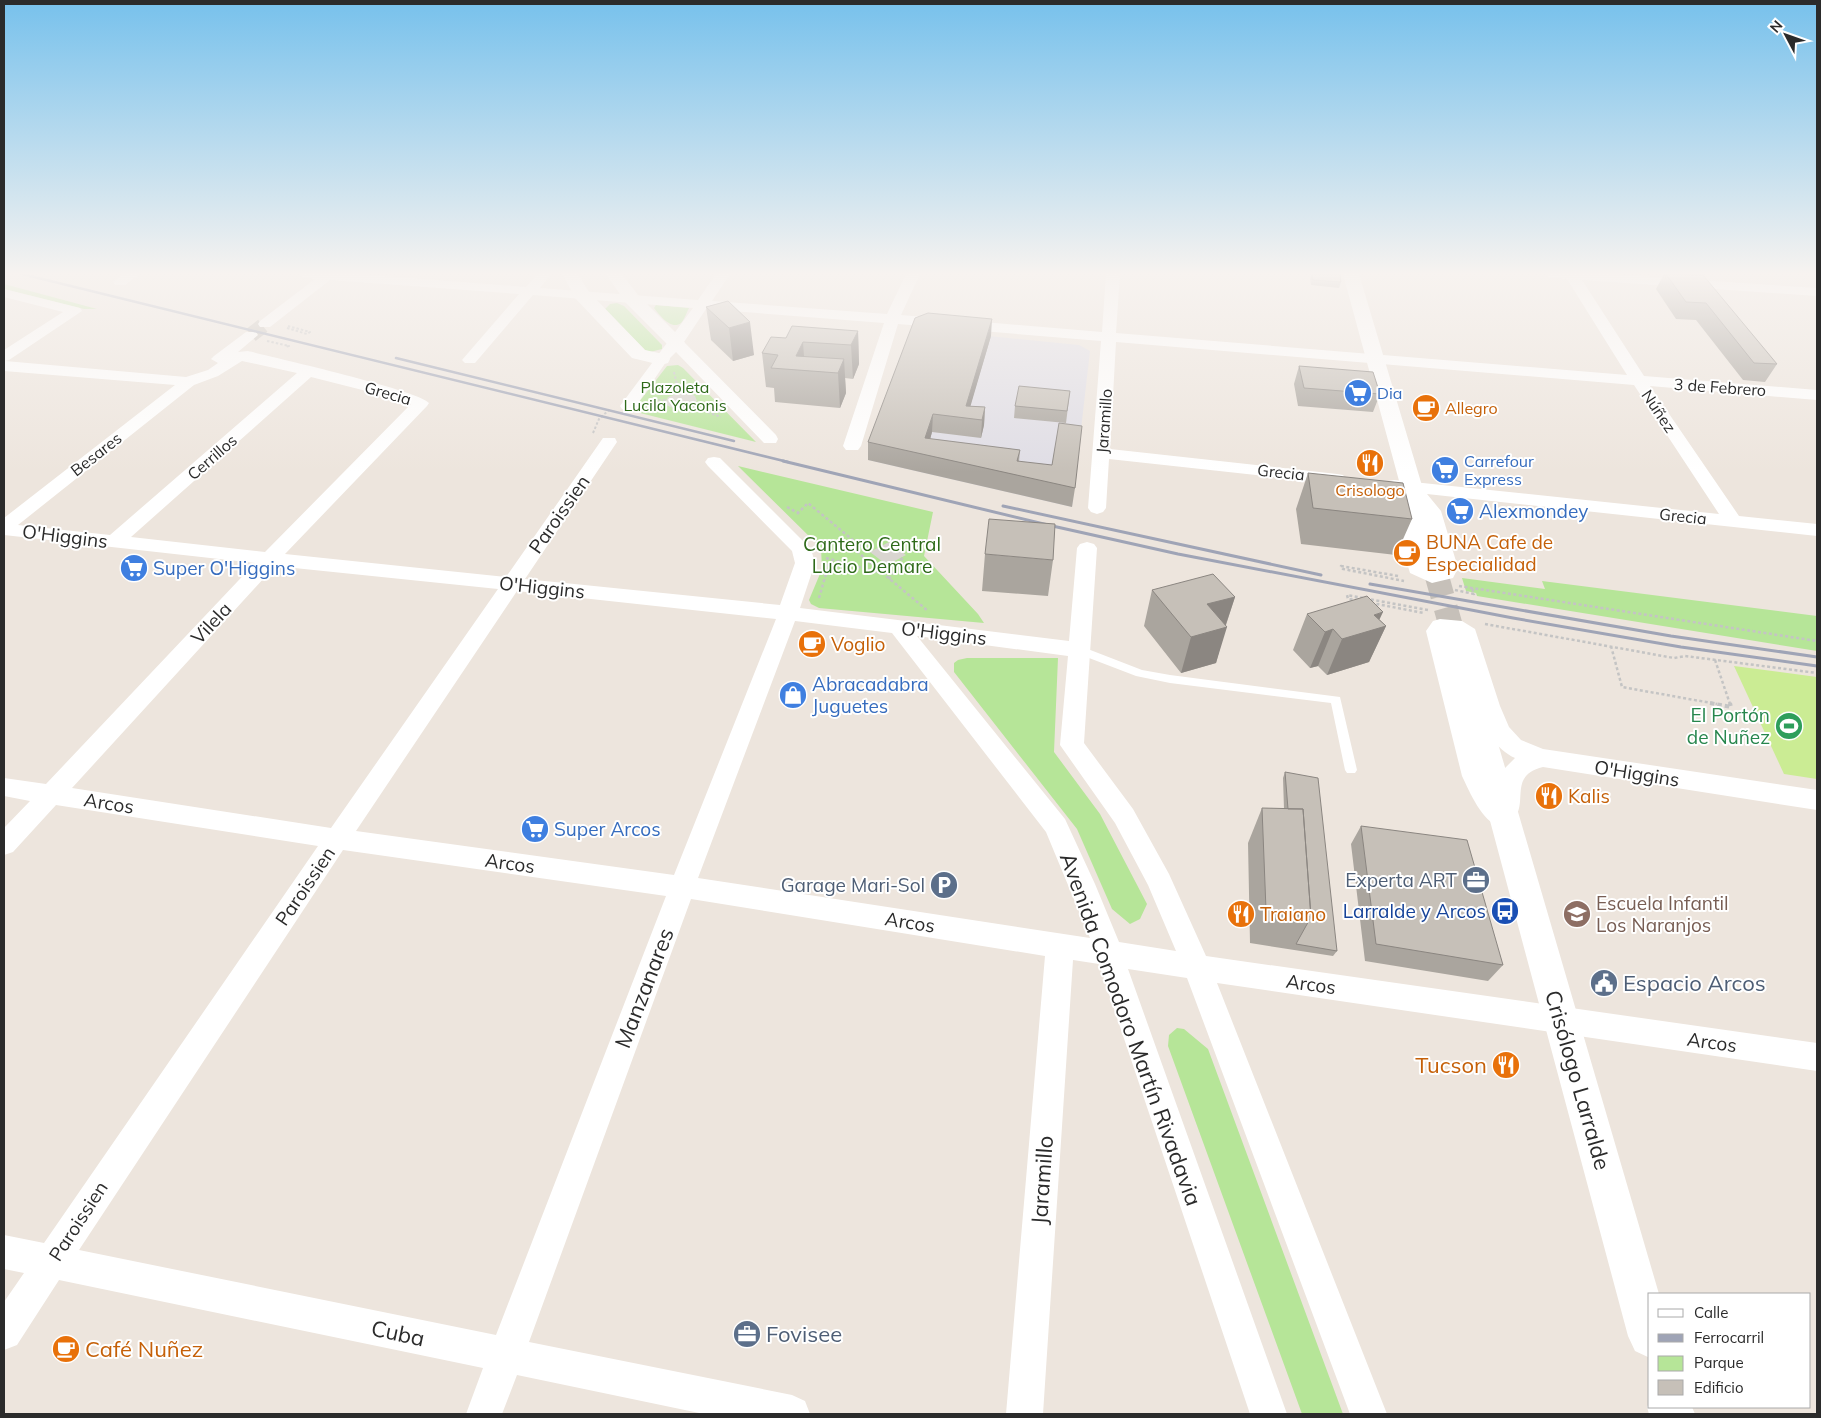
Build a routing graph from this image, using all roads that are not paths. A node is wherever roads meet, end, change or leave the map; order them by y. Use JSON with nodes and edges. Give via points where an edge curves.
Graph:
{"nodes":[{"id":1,"x":30,"y":340,"type":"edge"},
{"id":2,"x":243,"y":340,"type":"tunnel mouth"},
{"id":3,"x":487,"y":340,"type":"edge"},
{"id":4,"x":626,"y":340,"type":"edge"},
{"id":5,"x":673,"y":340,"type":"edge"},
{"id":6,"x":678,"y":340,"type":"edge"},
{"id":7,"x":885,"y":340,"type":"edge"},
{"id":8,"x":1108,"y":340,"type":"edge"},
{"id":9,"x":1134,"y":340,"type":"edge"},
{"id":10,"x":1369,"y":340,"type":"edge"},
{"id":11,"x":1613,"y":340,"type":"edge"},
{"id":12,"x":230,"y":342,"type":"tunnel mouth"},
{"id":13,"x":676,"y":343,"type":"junction"},
{"id":14,"x":239,"y":356,"type":"joint"},
{"id":15,"x":4,"y":357,"type":"edge"},
{"id":16,"x":661,"y":359,"type":"junction"},
{"id":17,"x":470,"y":360,"type":"dead end"},
{"id":18,"x":1375,"y":360,"type":"junction"},
{"id":19,"x":4,"y":366,"type":"edge"},
{"id":20,"x":309,"y":371,"type":"junction"},
{"id":21,"x":1639,"y":381,"type":"junction"},
{"id":22,"x":189,"y":382,"type":"junction"},
{"id":23,"x":1817,"y":395,"type":"edge"},
{"id":24,"x":421,"y":403,"type":"joint"},
{"id":25,"x":628,"y":406,"type":"dead end"},
{"id":26,"x":770,"y":439,"type":"dead end"},
{"id":27,"x":609,"y":442,"type":"dead end"},
{"id":28,"x":852,"y":446,"type":"dead end"},
{"id":29,"x":1102,"y":453,"type":"junction"},
{"id":30,"x":714,"y":462,"type":"dead end"},
{"id":31,"x":1355,"y":481,"type":"edge"},
{"id":32,"x":1411,"y":486,"type":"junction"},
{"id":33,"x":1097,"y":508,"type":"dead end"},
{"id":34,"x":1733,"y":521,"type":"junction"},
{"id":35,"x":4,"y":528,"type":"edge"},
{"id":36,"x":1817,"y":530,"type":"edge"},
{"id":37,"x":114,"y":542,"type":"junction"},
{"id":38,"x":1087,"y":548,"type":"dead end"},
{"id":39,"x":270,"y":559,"type":"junction"},
{"id":40,"x":1436,"y":573,"type":"tunnel mouth"},
{"id":41,"x":511,"y":584,"type":"junction"},
{"id":42,"x":788,"y":613,"type":"junction"},
{"id":43,"x":899,"y":628,"type":"junction"},
{"id":44,"x":1453,"y":634,"type":"tunnel mouth"},
{"id":45,"x":1080,"y":650,"type":"junction"},
{"id":46,"x":1543,"y":758,"type":"junction"},
{"id":47,"x":1351,"y":770,"type":"dead end"},
{"id":48,"x":4,"y":787,"type":"edge"},
{"id":49,"x":52,"y":794,"type":"junction"},
{"id":50,"x":1817,"y":800,"type":"edge"},
{"id":51,"x":1506,"y":825,"type":"junction"},
{"id":52,"x":337,"y":838,"type":"junction"},
{"id":53,"x":4,"y":845,"type":"edge"},
{"id":54,"x":682,"y":887,"type":"junction"},
{"id":55,"x":1060,"y":945,"type":"junction"},
{"id":56,"x":1109,"y":953,"type":"junction"},
{"id":57,"x":1197,"y":967,"type":"junction"},
{"id":58,"x":1561,"y":1020,"type":"junction"},
{"id":59,"x":1817,"y":1057,"type":"edge"},
{"id":60,"x":4,"y":1252,"type":"edge"},
{"id":61,"x":51,"y":1262,"type":"junction"},
{"id":62,"x":1648,"y":1329,"type":"edge"},
{"id":63,"x":4,"y":1332,"type":"edge"},
{"id":64,"x":506,"y":1356,"type":"junction"},
{"id":65,"x":484,"y":1414,"type":"edge"},
{"id":66,"x":792,"y":1414,"type":"edge"},
{"id":67,"x":1024,"y":1414,"type":"edge"},
{"id":68,"x":1268,"y":1414,"type":"edge"},
{"id":69,"x":1368,"y":1414,"type":"edge"}],
"edges":[{"from":1,"to":15,"type":"street"},
{"from":2,"to":22,"type":"street","name":"Besares"},
{"from":3,"to":17,"type":"street"},
{"from":4,"to":16,"type":"street","via":[[639,354]]},
{"from":5,"to":13,"type":"street"},
{"from":6,"to":13,"type":"street"},
{"from":7,"to":28,"type":"street"},
{"from":8,"to":29,"type":"street","name":"Jaramillo"},
{"from":9,"to":18,"type":"street","name":"3 de Febrero"},
{"from":10,"to":18,"type":"street"},
{"from":11,"to":21,"type":"street","name":"Núñez"},
{"from":12,"to":22,"type":"street","name":"Besares","via":[[192,370]]},
{"from":13,"to":16,"type":"street"},
{"from":13,"to":26,"type":"street"},
{"from":14,"to":20,"type":"street","name":"Grecia"},
{"from":14,"to":22,"type":"street","name":"Besares"},
{"from":16,"to":25,"type":"street"},
{"from":18,"to":21,"type":"street","name":"3 de Febrero"},
{"from":18,"to":32,"type":"street"},
{"from":19,"to":22,"type":"street"},
{"from":20,"to":24,"type":"street","name":"Grecia"},
{"from":20,"to":37,"type":"street","name":"Cerrillos"},
{"from":21,"to":23,"type":"street","name":"3 de Febrero"},
{"from":21,"to":34,"type":"street","name":"Núñez"},
{"from":22,"to":35,"type":"street","name":"Besares"},
{"from":24,"to":39,"type":"street","name":"Vilela"},
{"from":27,"to":41,"type":"street","name":"Paroissien"},
{"from":29,"to":31,"type":"street","name":"Grecia"},
{"from":29,"to":33,"type":"street","name":"Jaramillo"},
{"from":30,"to":42,"type":"street","name":"Manzanares","via":[[801,549],[805,563]]},
{"from":32,"to":32,"type":"street","name":"Grecia","via":[[1374,483],[1397,497],[1410,574],[1421,572],[1435,577],[1445,576],[1449,570],[1432,511]]},
{"from":32,"to":34,"type":"street","name":"Grecia"},
{"from":32,"to":40,"type":"street"},
{"from":34,"to":36,"type":"street","name":"Grecia"},
{"from":35,"to":37,"type":"street","name":"O'Higgins"},
{"from":37,"to":39,"type":"street","name":"O'Higgins"},
{"from":38,"to":45,"type":"street"},
{"from":39,"to":41,"type":"street","name":"O'Higgins"},
{"from":39,"to":49,"type":"street","name":"Vilela"},
{"from":41,"to":42,"type":"street","name":"O'Higgins"},
{"from":41,"to":52,"type":"street","name":"Paroissien"},
{"from":42,"to":43,"type":"street","name":"O'Higgins"},
{"from":42,"to":54,"type":"street","name":"Manzanares"},
{"from":43,"to":45,"type":"street","name":"O'Higgins"},
{"from":43,"to":56,"type":"street","name":"Avenida Comodoro Martín Rivadavia","via":[[1056,826]]},
{"from":44,"to":51,"type":"street","name":"Crisólogo Larralde"},
{"from":45,"to":47,"type":"lane","via":[[1140,673],[1170,679],[1336,700]]},
{"from":45,"to":57,"type":"street","via":[[1072,745],[1124,816],[1160,882]]},
{"from":46,"to":50,"type":"street","name":"O'Higgins"},
{"from":46,"to":51,"type":"street","name":"O'Higgins","via":[[1524,763],[1512,774]]},
{"from":46,"to":51,"type":"street","name":"Crisólogo Larralde","via":[[1519,750],[1504,738],[1494,722],[1468,634],[1455,626],[1440,626],[1436,631],[1474,776]]},
{"from":48,"to":49,"type":"street","name":"Arcos"},
{"from":49,"to":52,"type":"street","name":"Arcos"},
{"from":49,"to":53,"type":"street","name":"Vilela"},
{"from":51,"to":58,"type":"street","name":"Crisólogo Larralde"},
{"from":52,"to":54,"type":"street","name":"Arcos"},
{"from":52,"to":61,"type":"street","name":"Paroissien"},
{"from":54,"to":55,"type":"street","name":"Arcos"},
{"from":54,"to":64,"type":"street","name":"Manzanares"},
{"from":55,"to":56,"type":"street","name":"Arcos"},
{"from":55,"to":67,"type":"street","name":"Jaramillo"},
{"from":56,"to":57,"type":"street","name":"Arcos"},
{"from":56,"to":68,"type":"street","name":"Avenida Comodoro Martín Rivadavia"},
{"from":57,"to":58,"type":"street","name":"Arcos"},
{"from":57,"to":69,"type":"street"},
{"from":58,"to":59,"type":"street","name":"Arcos"},
{"from":58,"to":62,"type":"street","name":"Crisólogo Larralde"},
{"from":60,"to":61,"type":"street","name":"Cuba"},
{"from":61,"to":63,"type":"street","name":"Paroissien"},
{"from":61,"to":64,"type":"street","name":"Cuba"},
{"from":64,"to":65,"type":"street","name":"Manzanares"},
{"from":64,"to":66,"type":"street","name":"Cuba"}]}
